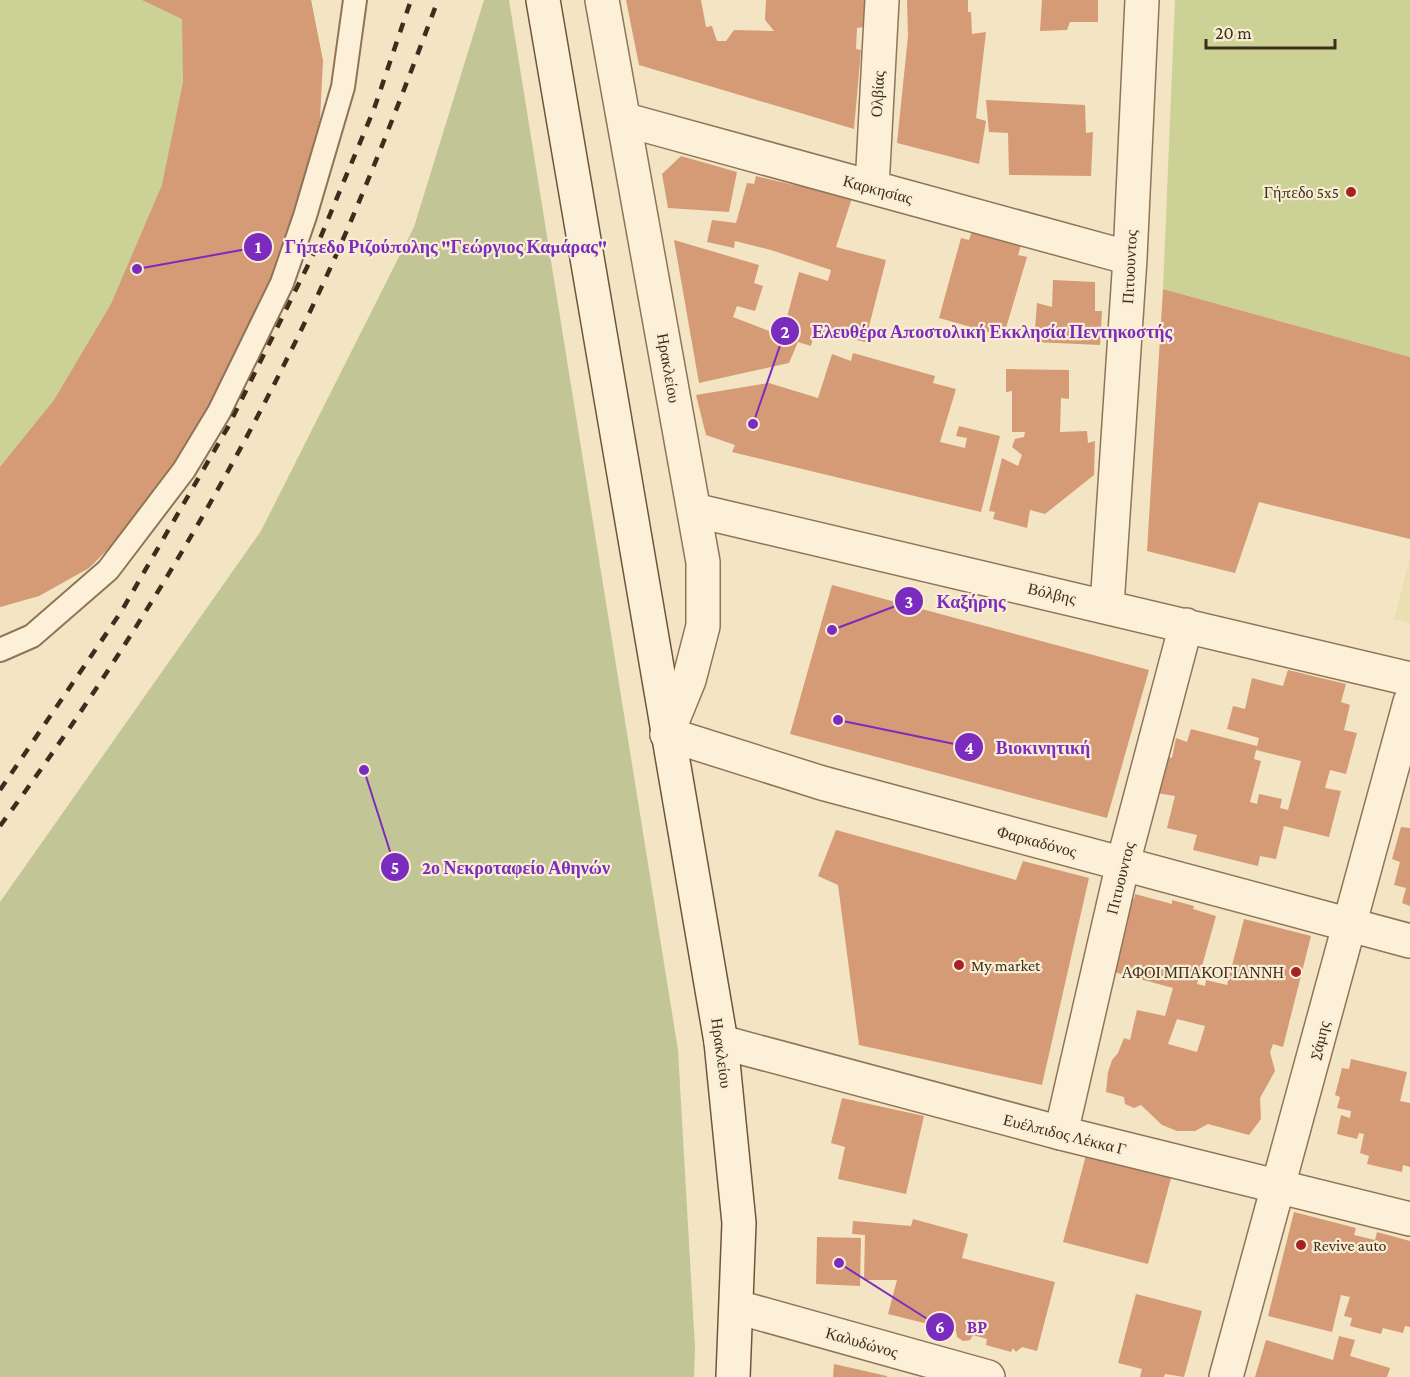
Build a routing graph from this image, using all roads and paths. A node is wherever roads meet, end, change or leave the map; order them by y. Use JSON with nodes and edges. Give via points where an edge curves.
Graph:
{"nodes":[{"id":1,"x":355,"y":0,"type":"edge"},
{"id":2,"x":543,"y":0,"type":"edge"},
{"id":3,"x":602,"y":0,"type":"edge"},
{"id":4,"x":882,"y":0,"type":"edge"},
{"id":5,"x":1142,"y":0,"type":"edge"},
{"id":6,"x":626,"y":120,"type":"junction"},
{"id":7,"x":872,"y":187,"type":"junction"},
{"id":8,"x":1130,"y":258,"type":"junction"},
{"id":9,"x":694,"y":510,"type":"junction"},
{"id":10,"x":1107,"y":606,"type":"junction"},
{"id":11,"x":1186,"y":625,"type":"junction"},
{"id":12,"x":0,"y":650,"type":"edge"},
{"id":13,"x":1410,"y":679,"type":"edge"},
{"id":14,"x":1410,"y":702,"type":"edge"},
{"id":15,"x":667,"y":734,"type":"junction"},
{"id":16,"x":1123,"y":863,"type":"junction"},
{"id":17,"x":1350,"y":924,"type":"junction"},
{"id":18,"x":1410,"y":941,"type":"edge"},
{"id":19,"x":721,"y":1042,"type":"junction"},
{"id":20,"x":1061,"y":1134,"type":"junction"},
{"id":21,"x":1279,"y":1186,"type":"junction"},
{"id":22,"x":1410,"y":1219,"type":"edge"},
{"id":23,"x":737,"y":1307,"type":"junction"},
{"id":24,"x":733,"y":1377,"type":"edge"},
{"id":25,"x":988,"y":1377,"type":"edge"},
{"id":26,"x":1226,"y":1377,"type":"edge"}],
"edges":[{"from":1,"to":12,"type":"lane","via":[[343,87],[305,216],[282,284],[219,412],[184,470],[108,570],[32,636]]},
{"from":2,"to":15,"type":"street","name":"Ηρακλείου"},
{"from":3,"to":6,"type":"street","name":"Ηρακλείου"},
{"from":4,"to":7,"type":"street","name":"Ολβίας"},
{"from":5,"to":8,"type":"street","name":"Πιτυουντος"},
{"from":6,"to":7,"type":"street","name":"Καρκησίας"},
{"from":6,"to":9,"type":"street","name":"Ηρακλείου"},
{"from":7,"to":8,"type":"street","name":"Καρκησίας"},
{"from":8,"to":10,"type":"street","name":"Πιτυουντος"},
{"from":9,"to":10,"type":"street","name":"Βόλβης"},
{"from":9,"to":15,"type":"street","name":"Ηρακλείου","via":[[703,562],[703,626],[689,680]]},
{"from":10,"to":11,"type":"street","name":"Βόλβης"},
{"from":11,"to":13,"type":"street","name":"Βόλβης"},
{"from":11,"to":16,"type":"street","name":"Πιτυουντος"},
{"from":14,"to":17,"type":"street","name":"Σάμης"},
{"from":15,"to":16,"type":"street","name":"Φαρκαδόνος","via":[[822,783]]},
{"from":15,"to":19,"type":"street","name":"Ηρακλείου"},
{"from":16,"to":17,"type":"street","name":"Φαρκαδόνος"},
{"from":16,"to":20,"type":"street","name":"Πιτυουντος"},
{"from":17,"to":18,"type":"street","name":"Φαρκαδόνος"},
{"from":17,"to":21,"type":"street","name":"Σάμης"},
{"from":19,"to":20,"type":"street","name":"Ευέλπιδος Λέκκα Γ"},
{"from":19,"to":23,"type":"street","name":"Ηρακλείου","via":[[739,1223]]},
{"from":20,"to":21,"type":"street","name":"Ευέλπιδος Λέκκα Γ"},
{"from":21,"to":22,"type":"street","name":"Ευέλπιδος Λέκκα Γ"},
{"from":21,"to":26,"type":"street","name":"Σάμης"},
{"from":23,"to":24,"type":"street","name":"Ηρακλείου"},
{"from":23,"to":25,"type":"street","name":"Καλυδώνος"}]}
